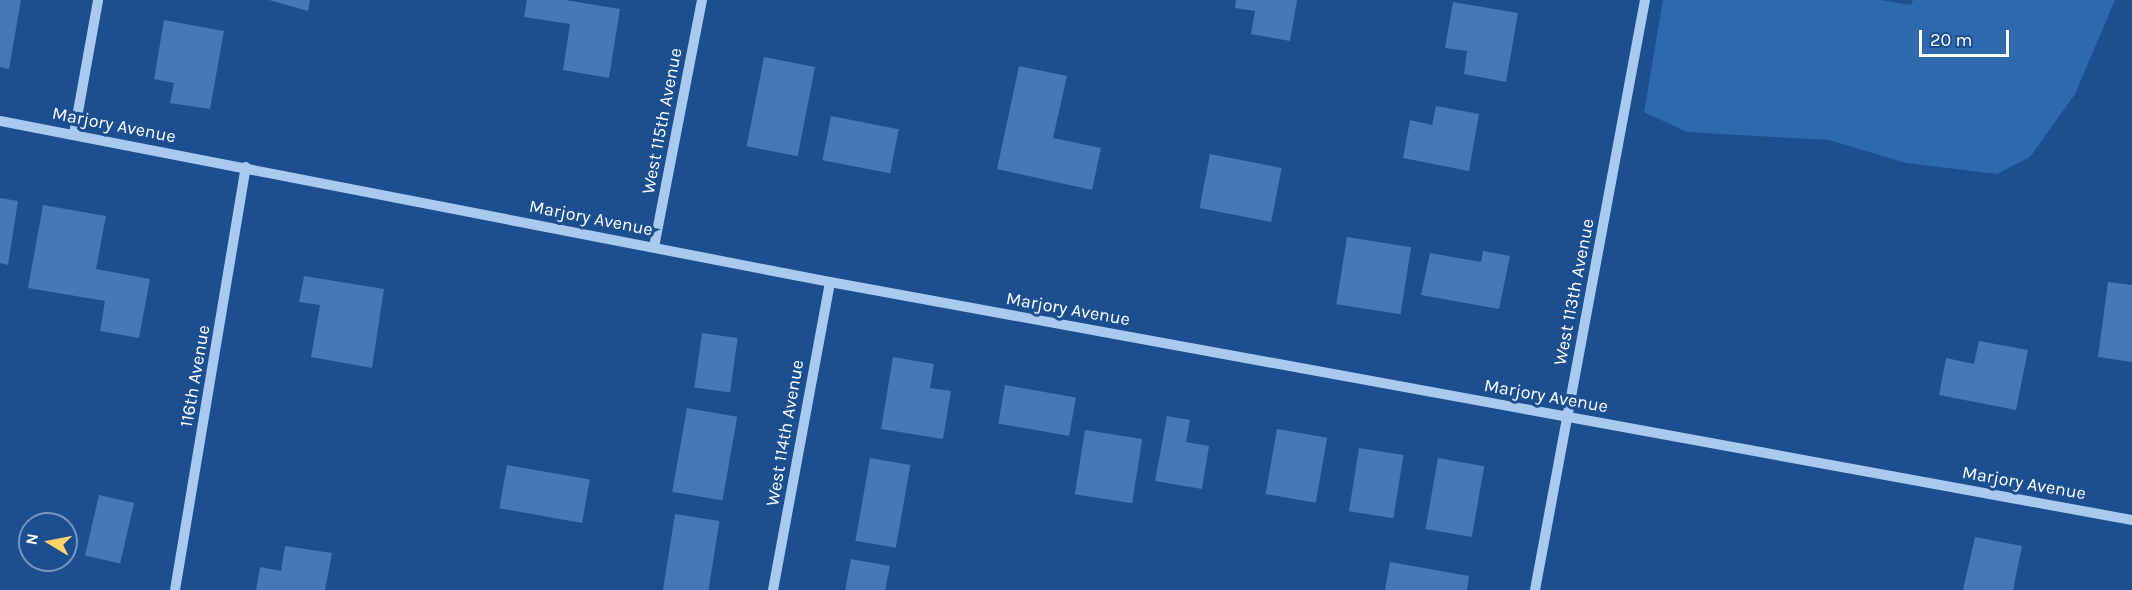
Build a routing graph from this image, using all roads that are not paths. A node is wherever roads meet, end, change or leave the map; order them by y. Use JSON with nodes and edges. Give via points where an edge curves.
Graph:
{"nodes":[{"id":1,"x":98,"y":0,"type":"edge"},
{"id":2,"x":702,"y":0,"type":"edge"},
{"id":3,"x":1645,"y":0,"type":"edge"},
{"id":4,"x":0,"y":121,"type":"edge"},
{"id":5,"x":74,"y":134,"type":"junction"},
{"id":6,"x":246,"y":167,"type":"junction"},
{"id":7,"x":654,"y":248,"type":"junction"},
{"id":8,"x":830,"y":282,"type":"junction"},
{"id":9,"x":1567,"y":417,"type":"junction"},
{"id":10,"x":2132,"y":520,"type":"edge"},
{"id":11,"x":175,"y":590,"type":"edge"},
{"id":12,"x":773,"y":590,"type":"edge"},
{"id":13,"x":1535,"y":590,"type":"edge"}],
"edges":[{"from":1,"to":5,"type":"street"},
{"from":2,"to":7,"type":"street","name":"West 115th Avenue"},
{"from":3,"to":9,"type":"street","name":"West 113th Avenue"},
{"from":4,"to":5,"type":"street","name":"Marjory Avenue"},
{"from":5,"to":6,"type":"street","name":"Marjory Avenue"},
{"from":6,"to":7,"type":"street","name":"Marjory Avenue"},
{"from":6,"to":11,"type":"street","name":"116th Avenue"},
{"from":7,"to":8,"type":"street","name":"Marjory Avenue"},
{"from":8,"to":9,"type":"street","name":"Marjory Avenue"},
{"from":8,"to":12,"type":"street","name":"West 114th Avenue"},
{"from":9,"to":10,"type":"street","name":"Marjory Avenue"},
{"from":9,"to":13,"type":"street","name":"West 113th Avenue"}]}
